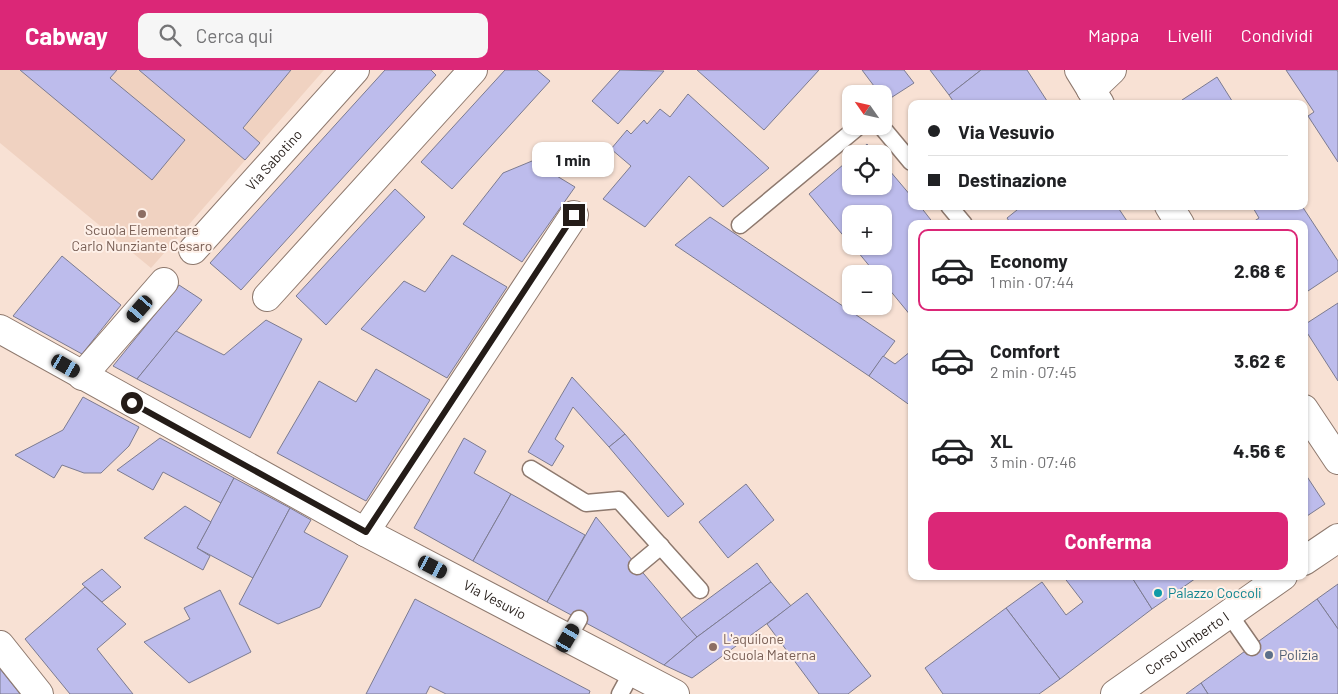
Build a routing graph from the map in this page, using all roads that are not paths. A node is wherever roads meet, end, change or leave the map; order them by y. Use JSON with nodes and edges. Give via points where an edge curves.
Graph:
{"nodes":[{"id":1,"x":355,"y":70,"type":"edge"},
{"id":2,"x":473,"y":70,"type":"edge"},
{"id":3,"x":1112,"y":70,"type":"edge"},
{"id":4,"x":1090,"y":88,"type":"edge"},
{"id":5,"x":848,"y":135,"type":"edge"},
{"id":6,"x":888,"y":135,"type":"edge"},
{"id":7,"x":908,"y":158,"type":"edge"},
{"id":8,"x":952,"y":210,"type":"edge"},
{"id":9,"x":574,"y":215,"type":"dead end"},
{"id":10,"x":961,"y":220,"type":"edge"},
{"id":11,"x":740,"y":225,"type":"dead end"},
{"id":12,"x":193,"y":250,"type":"dead end"},
{"id":13,"x":164,"y":282,"type":"dead end"},
{"id":14,"x":267,"y":297,"type":"dead end"},
{"id":15,"x":0,"y":329,"type":"edge"},
{"id":16,"x":82,"y":376,"type":"junction"},
{"id":17,"x":1308,"y":414,"type":"edge"},
{"id":18,"x":1338,"y":460,"type":"edge"},
{"id":19,"x":531,"y":469,"type":"dead end"},
{"id":20,"x":366,"y":532,"type":"junction"},
{"id":21,"x":1338,"y":538,"type":"edge"},
{"id":22,"x":661,"y":546,"type":"junction"},
{"id":23,"x":1308,"y":558,"type":"edge"},
{"id":24,"x":638,"y":566,"type":"dead end"},
{"id":25,"x":1268,"y":580,"type":"edge"},
{"id":26,"x":700,"y":590,"type":"dead end"},
{"id":27,"x":1229,"y":614,"type":"junction"},
{"id":28,"x":0,"y":645,"type":"edge"},
{"id":29,"x":1252,"y":647,"type":"dead end"},
{"id":30,"x":626,"y":683,"type":"edge"},
{"id":31,"x":39,"y":694,"type":"edge"},
{"id":32,"x":674,"y":694,"type":"edge"},
{"id":33,"x":1115,"y":694,"type":"edge"}],
"edges":[{"from":1,"to":12,"type":"street","name":"Via Sabotino"},
{"from":2,"to":14,"type":"street"},
{"from":3,"to":4,"type":"street"},
{"from":5,"to":11,"type":"lane"},
{"from":6,"to":7,"type":"lane"},
{"from":8,"to":10,"type":"lane"},
{"from":9,"to":20,"type":"street"},
{"from":13,"to":16,"type":"street"},
{"from":15,"to":16,"type":"street","name":"Via Vesuvio"},
{"from":16,"to":20,"type":"street","name":"Via Vesuvio"},
{"from":17,"to":18,"type":"street"},
{"from":19,"to":22,"type":"lane","via":[[586,503],[619,500]]},
{"from":20,"to":30,"type":"street","name":"Via Vesuvio","via":[[573,628]]},
{"from":21,"to":23,"type":"street"},
{"from":22,"to":24,"type":"lane"},
{"from":22,"to":26,"type":"lane"},
{"from":25,"to":27,"type":"street","name":"Corso Umberto I"},
{"from":27,"to":29,"type":"lane"},
{"from":27,"to":33,"type":"street","name":"Corso Umberto I"},
{"from":28,"to":31,"type":"street"},
{"from":30,"to":32,"type":"street","name":"Via Vesuvio"}]}
